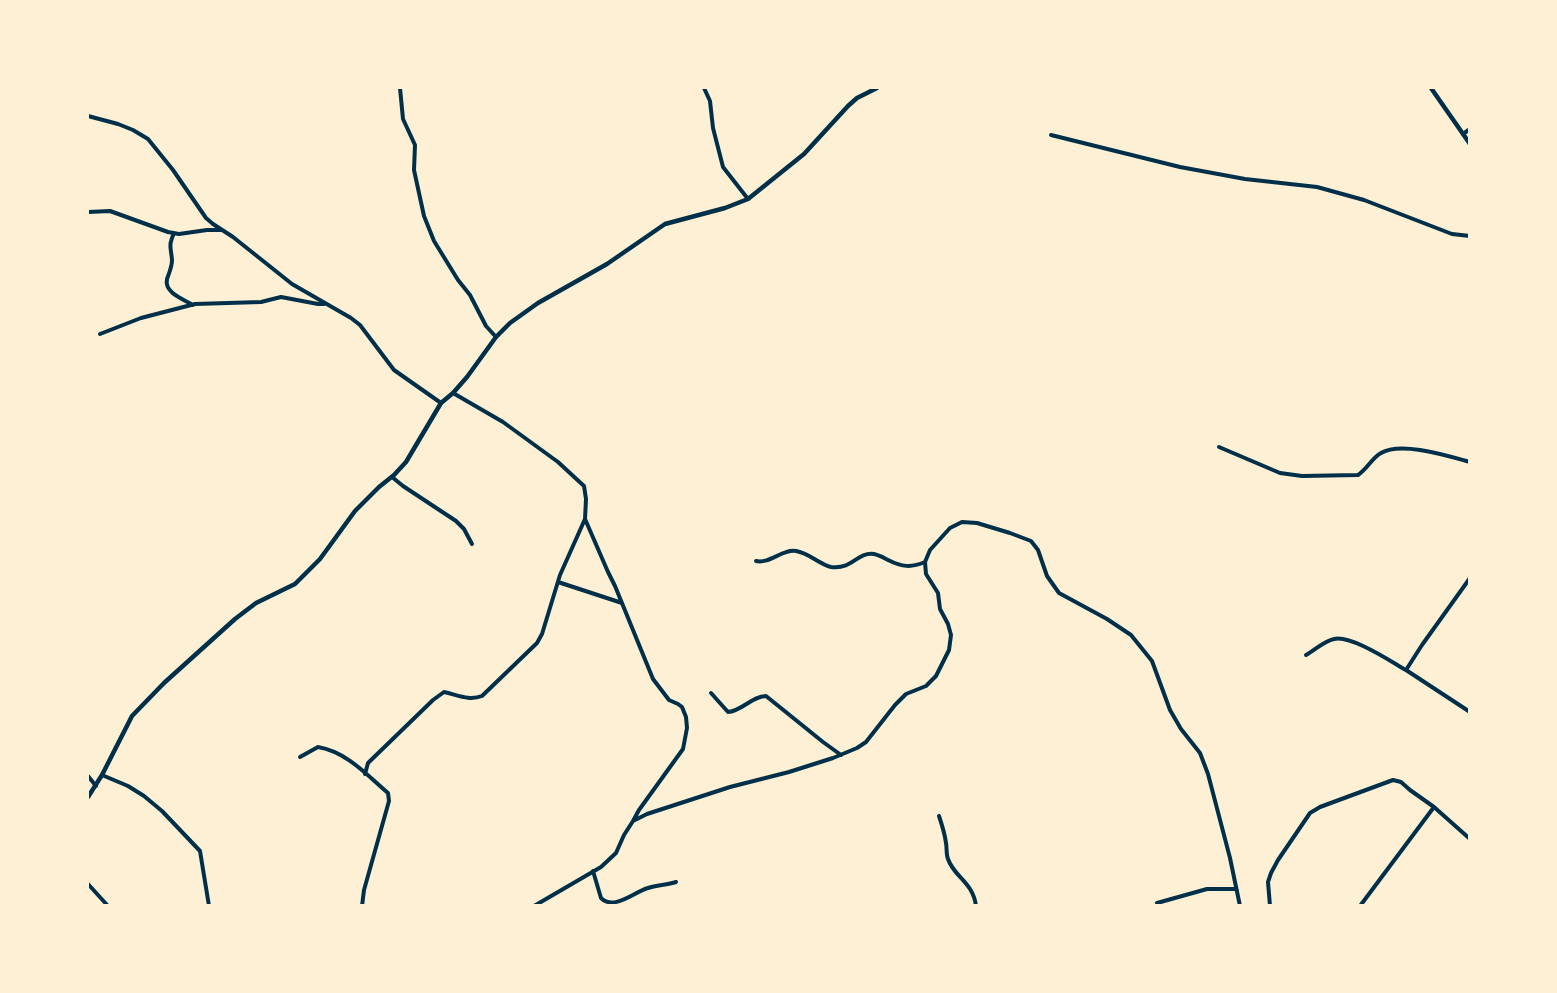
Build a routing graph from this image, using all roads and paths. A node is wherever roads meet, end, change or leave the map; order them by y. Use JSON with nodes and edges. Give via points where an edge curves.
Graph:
{"nodes":[{"id":1,"x":400,"y":88,"type":"edge"},
{"id":2,"x":704,"y":88,"type":"edge"},
{"id":3,"x":877,"y":88,"type":"edge"},
{"id":4,"x":1431,"y":88,"type":"edge"},
{"id":5,"x":88,"y":116,"type":"edge"},
{"id":6,"x":1470,"y":129,"type":"edge"},
{"id":7,"x":1051,"y":134,"type":"dead end"},
{"id":8,"x":1463,"y":134,"type":"junction"},
{"id":9,"x":1470,"y":144,"type":"edge"},
{"id":10,"x":748,"y":199,"type":"junction"},
{"id":11,"x":88,"y":212,"type":"edge"},
{"id":12,"x":223,"y":230,"type":"junction"},
{"id":13,"x":174,"y":233,"type":"junction"},
{"id":14,"x":1470,"y":236,"type":"edge"},
{"id":15,"x":325,"y":304,"type":"junction"},
{"id":16,"x":193,"y":305,"type":"junction"},
{"id":17,"x":100,"y":334,"type":"dead end"},
{"id":18,"x":496,"y":337,"type":"junction"},
{"id":19,"x":454,"y":394,"type":"junction"},
{"id":20,"x":441,"y":403,"type":"junction"},
{"id":21,"x":1219,"y":447,"type":"dead end"},
{"id":22,"x":1470,"y":462,"type":"edge"},
{"id":23,"x":392,"y":477,"type":"junction"},
{"id":24,"x":585,"y":519,"type":"junction"},
{"id":25,"x":472,"y":544,"type":"dead end"},
{"id":26,"x":756,"y":561,"type":"dead end"},
{"id":27,"x":925,"y":562,"type":"junction"},
{"id":28,"x":1470,"y":578,"type":"edge"},
{"id":29,"x":558,"y":582,"type":"junction"},
{"id":30,"x":622,"y":604,"type":"junction"},
{"id":31,"x":1306,"y":655,"type":"dead end"},
{"id":32,"x":1406,"y":670,"type":"junction"},
{"id":33,"x":711,"y":693,"type":"dead end"},
{"id":34,"x":1470,"y":712,"type":"edge"},
{"id":35,"x":841,"y":755,"type":"junction"},
{"id":36,"x":300,"y":756,"type":"dead end"},
{"id":37,"x":365,"y":774,"type":"junction"},
{"id":38,"x":102,"y":775,"type":"junction"},
{"id":39,"x":88,"y":776,"type":"edge"},
{"id":40,"x":96,"y":786,"type":"junction"},
{"id":41,"x":88,"y":797,"type":"edge"},
{"id":42,"x":1434,"y":807,"type":"junction"},
{"id":43,"x":939,"y":816,"type":"dead end"},
{"id":44,"x":633,"y":821,"type":"junction"},
{"id":45,"x":1470,"y":839,"type":"edge"},
{"id":46,"x":593,"y":871,"type":"junction"},
{"id":47,"x":676,"y":882,"type":"dead end"},
{"id":48,"x":88,"y":884,"type":"edge"},
{"id":49,"x":1236,"y":890,"type":"junction"},
{"id":50,"x":1156,"y":903,"type":"dead end"},
{"id":51,"x":108,"y":906,"type":"edge"},
{"id":52,"x":209,"y":906,"type":"edge"},
{"id":53,"x":362,"y":906,"type":"edge"},
{"id":54,"x":534,"y":906,"type":"edge"},
{"id":55,"x":976,"y":906,"type":"edge"},
{"id":56,"x":1240,"y":906,"type":"edge"},
{"id":57,"x":1270,"y":906,"type":"edge"},
{"id":58,"x":1360,"y":906,"type":"edge"}],
"edges":[{"from":1,"to":18,"type":"street","via":[[403,119],[415,145],[414,170],[424,216],[434,241]]},
{"from":2,"to":10,"type":"street","via":[[710,101],[723,167]]},
{"from":3,"to":10,"type":"street","via":[[857,98],[804,154]]},
{"from":4,"to":8,"type":"street"},
{"from":5,"to":12,"type":"street","via":[[118,124],[148,139],[206,218]]},
{"from":6,"to":8,"type":"street"},
{"from":7,"to":14,"type":"street","via":[[1180,167],[1317,187],[1364,200],[1452,234]]},
{"from":8,"to":9,"type":"street"},
{"from":10,"to":18,"type":"street","via":[[665,224],[607,264],[538,303]]},
{"from":11,"to":13,"type":"street","via":[[110,211]]},
{"from":12,"to":13,"type":"street"},
{"from":12,"to":15,"type":"street","via":[[292,284]]},
{"from":13,"to":16,"type":"street","via":[[169,244],[172,260],[167,287]]},
{"from":15,"to":16,"type":"street","via":[[281,297],[261,302]]},
{"from":15,"to":20,"type":"street","via":[[360,325],[394,370]]},
{"from":16,"to":17,"type":"street","via":[[141,318]]},
{"from":18,"to":19,"type":"street"},
{"from":19,"to":20,"type":"street"},
{"from":19,"to":24,"type":"street","via":[[503,422],[558,462],[584,486]]},
{"from":20,"to":23,"type":"street","via":[[406,462]]},
{"from":21,"to":22,"type":"street","via":[[1280,473],[1302,476],[1358,475],[1382,452],[1402,448]]},
{"from":23,"to":25,"type":"street","via":[[456,521]]},
{"from":23,"to":38,"type":"street","via":[[360,506],[327,551],[295,584],[246,609],[154,692],[132,716]]},
{"from":24,"to":29,"type":"street"},
{"from":24,"to":30,"type":"street"},
{"from":26,"to":27,"type":"street","via":[[788,551],[838,567],[844,567],[861,556],[874,554],[907,567]]},
{"from":27,"to":35,"type":"street","via":[[926,574],[938,593],[940,609],[948,624],[951,635],[949,650],[936,676],[926,686],[906,694],[866,742]]},
{"from":27,"to":49,"type":"street","via":[[930,550],[950,528],[962,522],[1010,533],[1031,541],[1038,550],[1046,576],[1059,593],[1131,635],[1152,661],[1170,710],[1200,753]]},
{"from":28,"to":32,"type":"street"},
{"from":29,"to":30,"type":"street"},
{"from":29,"to":37,"type":"street","via":[[542,634],[533,648],[482,696],[468,699],[444,692],[433,700],[368,763]]},
{"from":30,"to":44,"type":"street","via":[[653,679],[669,700],[682,707],[687,728],[683,748]]},
{"from":31,"to":32,"type":"street","via":[[1328,642],[1349,640]]},
{"from":32,"to":34,"type":"street"},
{"from":33,"to":35,"type":"street","via":[[728,712],[766,696]]},
{"from":35,"to":44,"type":"street","via":[[730,787]]},
{"from":36,"to":37,"type":"street","via":[[318,747],[325,748],[343,755]]},
{"from":37,"to":53,"type":"street","via":[[388,793],[390,801]]},
{"from":38,"to":40,"type":"street"},
{"from":38,"to":52,"type":"street","via":[[144,796],[200,851]]},
{"from":39,"to":40,"type":"street"},
{"from":40,"to":41,"type":"street"},
{"from":42,"to":45,"type":"street"},
{"from":42,"to":57,"type":"street","via":[[1401,782],[1393,780],[1310,813],[1271,872],[1268,882]]},
{"from":42,"to":58,"type":"street"},
{"from":43,"to":55,"type":"street","via":[[947,858],[968,884]]},
{"from":44,"to":46,"type":"street","via":[[616,853]]},
{"from":46,"to":47,"type":"street","via":[[600,898],[611,903],[649,888]]},
{"from":46,"to":54,"type":"street"},
{"from":48,"to":51,"type":"street"},
{"from":49,"to":50,"type":"street","via":[[1207,889]]},
{"from":49,"to":56,"type":"street"}]}
